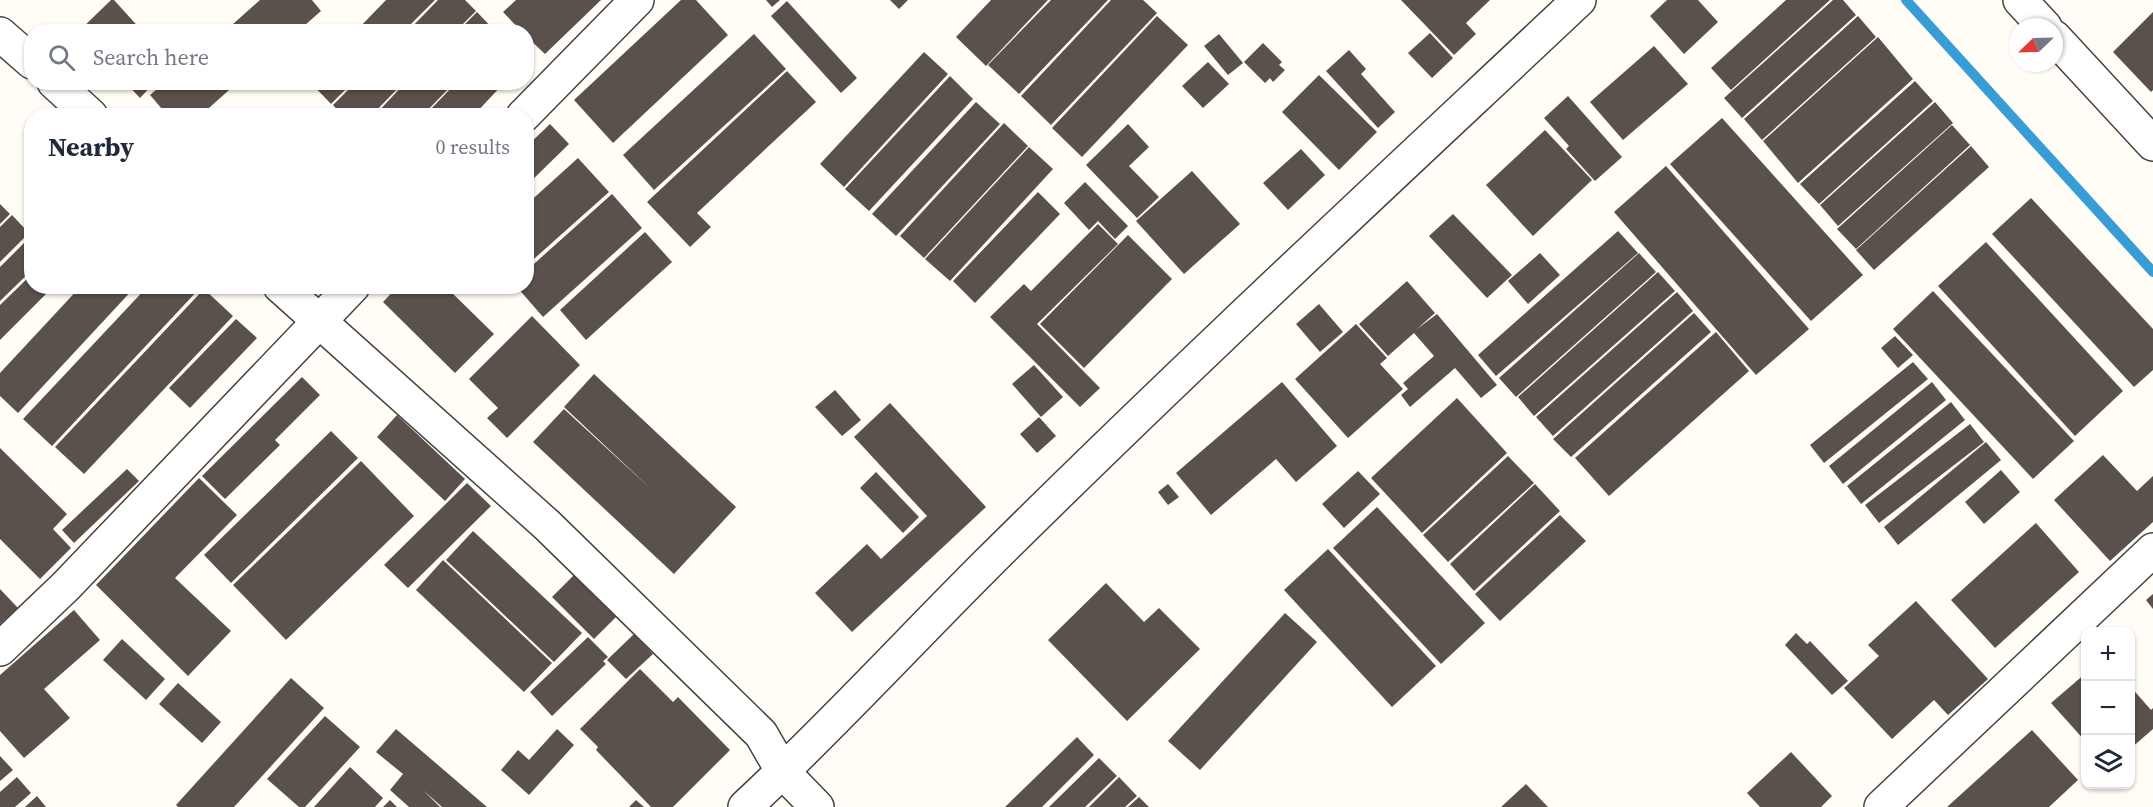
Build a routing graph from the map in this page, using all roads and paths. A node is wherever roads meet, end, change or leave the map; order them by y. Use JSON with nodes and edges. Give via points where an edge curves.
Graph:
{"nodes":[{"id":1,"x":637,"y":0,"type":"edge"},
{"id":2,"x":1579,"y":0,"type":"edge"},
{"id":3,"x":2020,"y":0,"type":"edge"},
{"id":4,"x":2037,"y":18,"type":"edge"},
{"id":5,"x":0,"y":34,"type":"edge"},
{"id":6,"x":2063,"y":47,"type":"edge"},
{"id":7,"x":24,"y":55,"type":"edge"},
{"id":8,"x":63,"y":90,"type":"edge"},
{"id":9,"x":82,"y":108,"type":"edge"},
{"id":10,"x":531,"y":108,"type":"edge"},
{"id":11,"x":2153,"y":144,"type":"edge"},
{"id":12,"x":289,"y":294,"type":"edge"},
{"id":13,"x":345,"y":294,"type":"edge"},
{"id":14,"x":319,"y":321,"type":"junction"},
{"id":15,"x":2153,"y":550,"type":"edge"},
{"id":16,"x":0,"y":649,"type":"edge"},
{"id":17,"x":783,"y":772,"type":"junction"},
{"id":18,"x":745,"y":807,"type":"edge"},
{"id":19,"x":817,"y":807,"type":"edge"},
{"id":20,"x":1881,"y":807,"type":"edge"}],
"edges":[{"from":1,"to":10,"type":"street"},
{"from":2,"to":17,"type":"street","via":[[1204,352],[984,567]]},
{"from":3,"to":4,"type":"street"},
{"from":5,"to":7,"type":"street"},
{"from":6,"to":11,"type":"street"},
{"from":8,"to":9,"type":"street"},
{"from":12,"to":14,"type":"street"},
{"from":13,"to":14,"type":"street"},
{"from":14,"to":16,"type":"street","via":[[66,586]]},
{"from":14,"to":17,"type":"street","via":[[547,525],[761,734]]},
{"from":15,"to":20,"type":"street"},
{"from":17,"to":18,"type":"street"},
{"from":17,"to":19,"type":"street"}]}
